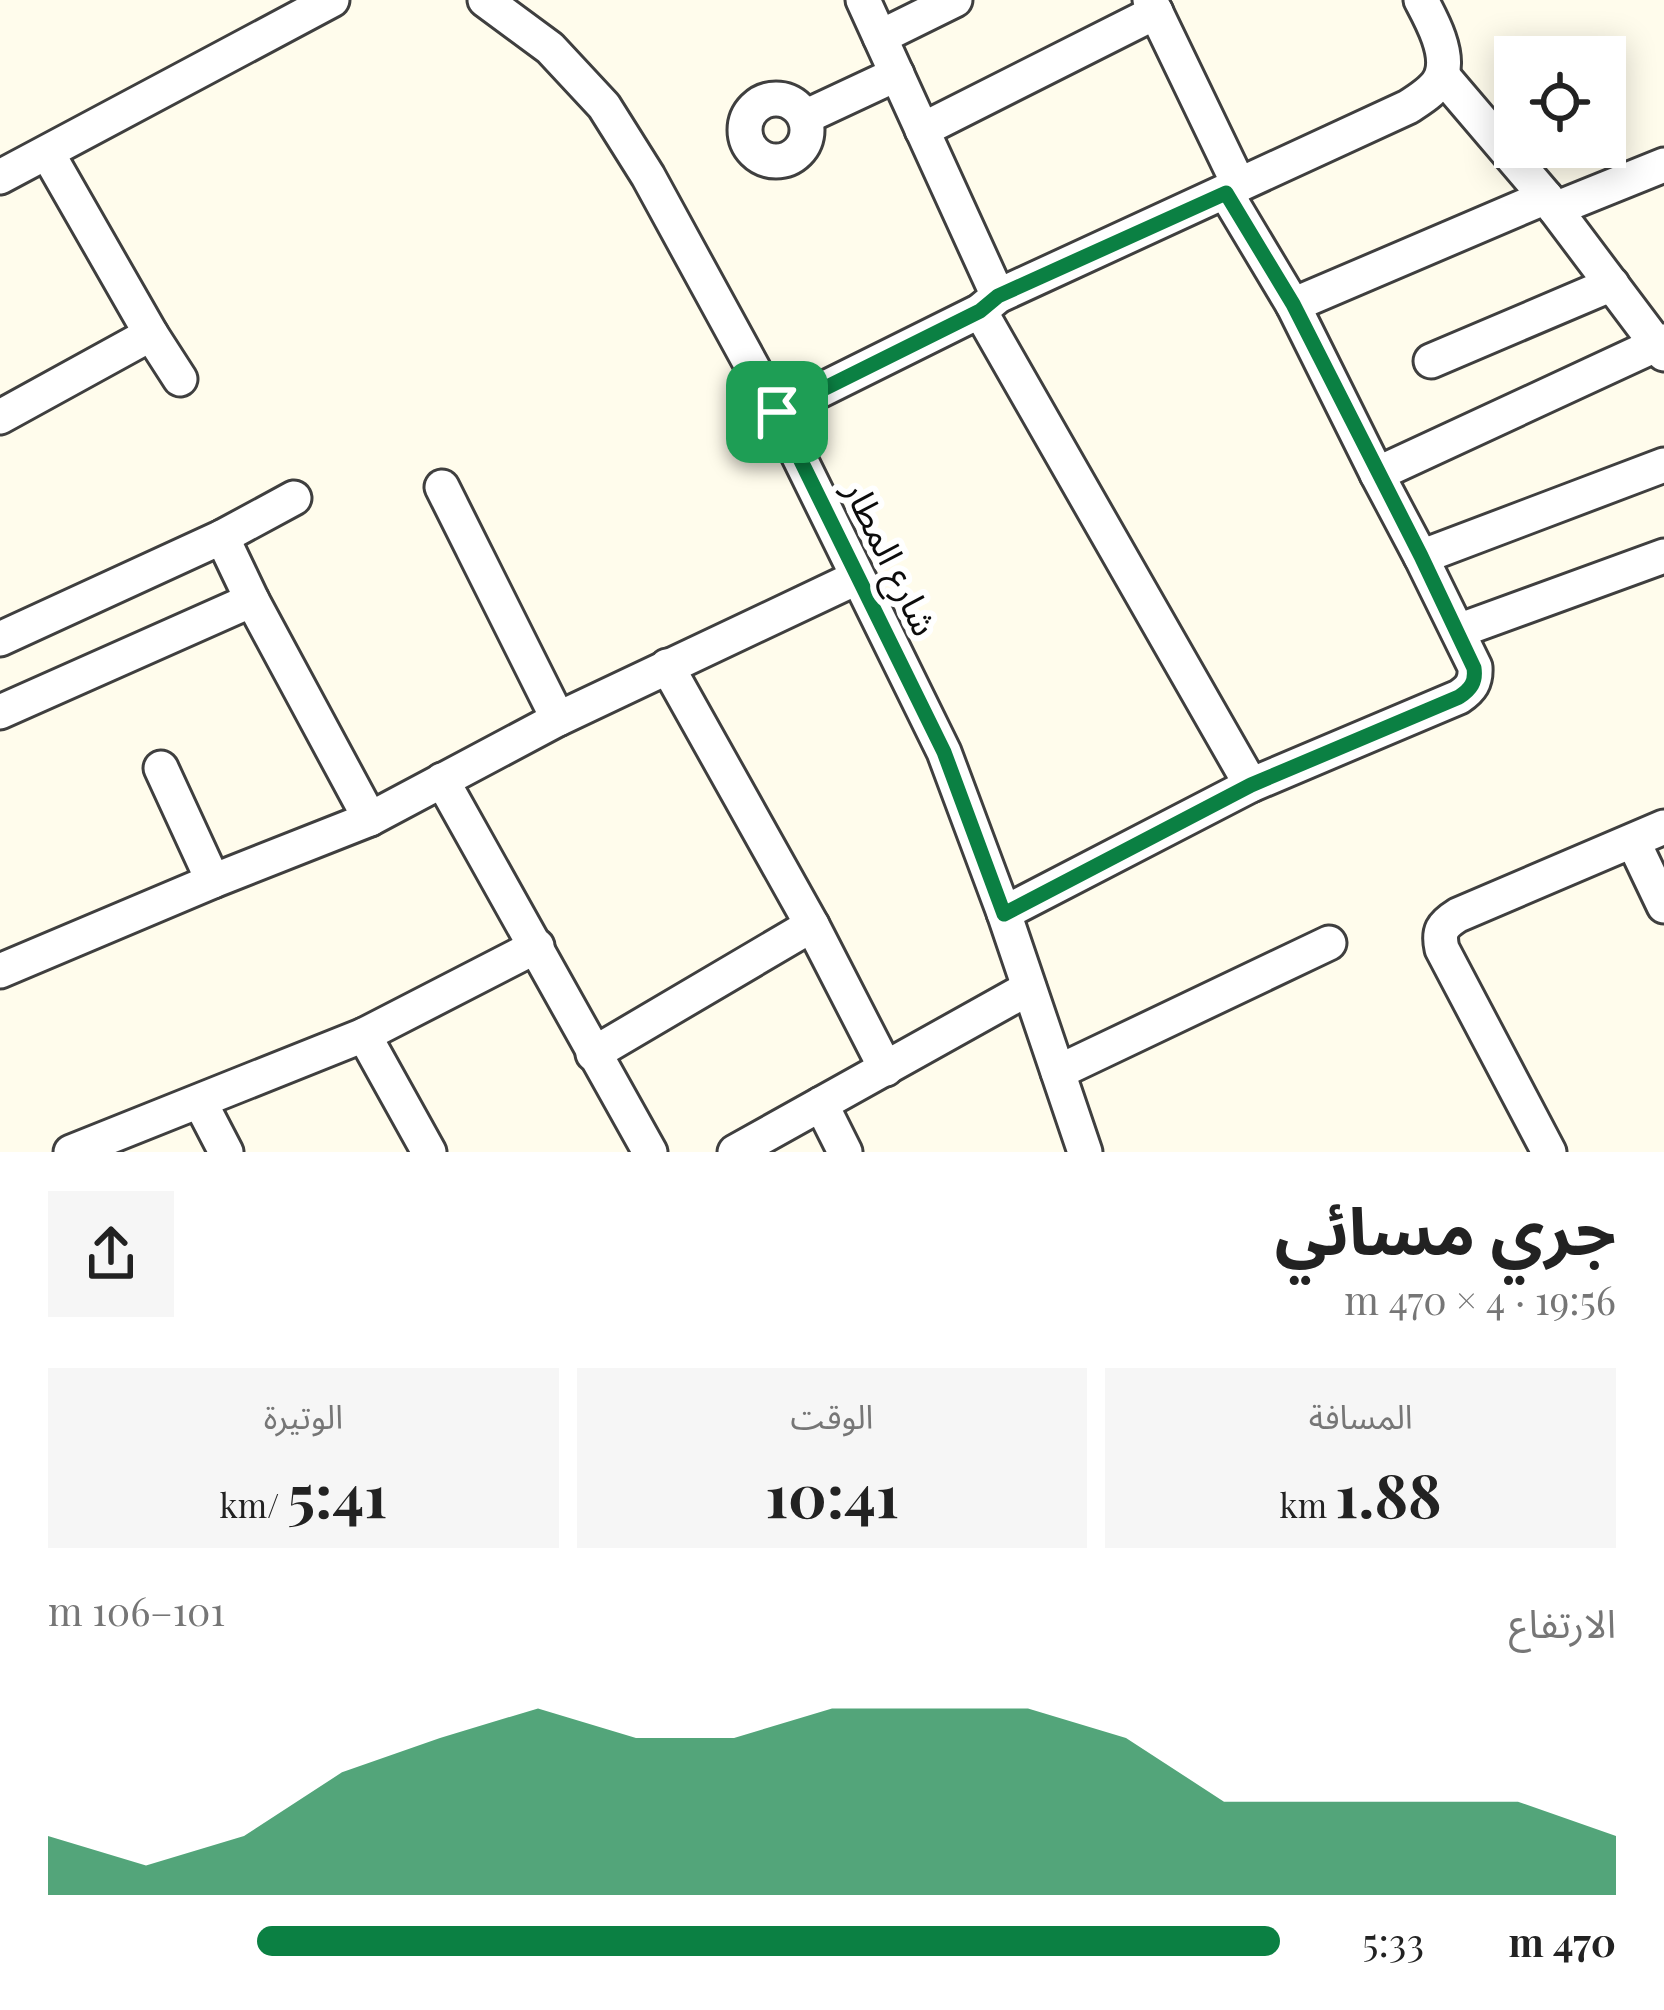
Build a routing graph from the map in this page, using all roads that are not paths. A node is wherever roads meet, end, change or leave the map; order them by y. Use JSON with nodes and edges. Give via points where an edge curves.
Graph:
{"nodes":[{"id":1,"x":332,"y":0,"type":"edge"},
{"id":2,"x":863,"y":0,"type":"edge"},
{"id":3,"x":955,"y":0,"type":"edge"},
{"id":4,"x":1421,"y":0,"type":"edge"},
{"id":5,"x":489,"y":1,"type":"edge"},
{"id":6,"x":1153,"y":6,"type":"edge"},
{"id":7,"x":880,"y":37,"type":"junction"},
{"id":8,"x":897,"y":74,"type":"junction"},
{"id":9,"x":1442,"y":75,"type":"junction"},
{"id":10,"x":806,"y":117,"type":"dead end"},
{"id":11,"x":922,"y":130,"type":"junction"},
{"id":12,"x":47,"y":154,"type":"junction"},
{"id":13,"x":1664,"y":165,"type":"edge"},
{"id":14,"x":0,"y":177,"type":"edge"},
{"id":15,"x":1233,"y":189,"type":"junction"},
{"id":16,"x":1550,"y":202,"type":"junction"},
{"id":17,"x":1612,"y":284,"type":"junction"},
{"id":18,"x":989,"y":304,"type":"junction"},
{"id":19,"x":1293,"y":304,"type":"junction"},
{"id":20,"x":151,"y":334,"type":"junction"},
{"id":21,"x":1661,"y":346,"type":"edge"},
{"id":22,"x":1431,"y":361,"type":"dead end"},
{"id":23,"x":181,"y":379,"type":"dead end"},
{"id":24,"x":777,"y":412,"type":"junction"},
{"id":25,"x":0,"y":417,"type":"edge"},
{"id":26,"x":1664,"y":465,"type":"edge"},
{"id":27,"x":1377,"y":474,"type":"junction"},
{"id":28,"x":442,"y":487,"type":"dead end"},
{"id":29,"x":294,"y":497,"type":"dead end"},
{"id":30,"x":222,"y":536,"type":"junction"},
{"id":31,"x":1421,"y":556,"type":"junction"},
{"id":32,"x":1664,"y":556,"type":"edge"},
{"id":33,"x":856,"y":578,"type":"junction"},
{"id":34,"x":252,"y":600,"type":"junction"},
{"id":35,"x":1458,"y":632,"type":"junction"},
{"id":36,"x":0,"y":639,"type":"edge"},
{"id":37,"x":667,"y":667,"type":"junction"},
{"id":38,"x":0,"y":712,"type":"edge"},
{"id":39,"x":558,"y":719,"type":"junction"},
{"id":40,"x":161,"y":768,"type":"dead end"},
{"id":41,"x":442,"y":780,"type":"junction"},
{"id":42,"x":1251,"y":785,"type":"junction"},
{"id":43,"x":370,"y":819,"type":"junction"},
{"id":44,"x":1664,"y":826,"type":"edge"},
{"id":45,"x":1633,"y":842,"type":"junction"},
{"id":46,"x":213,"y":881,"type":"junction"},
{"id":47,"x":1664,"y":906,"type":"edge"},
{"id":48,"x":1004,"y":914,"type":"junction"},
{"id":49,"x":812,"y":926,"type":"junction"},
{"id":50,"x":1329,"y":944,"type":"dead end"},
{"id":51,"x":537,"y":946,"type":"junction"},
{"id":52,"x":0,"y":971,"type":"edge"},
{"id":53,"x":1029,"y":988,"type":"junction"},
{"id":54,"x":364,"y":1035,"type":"junction"},
{"id":55,"x":593,"y":1054,"type":"junction"},
{"id":56,"x":886,"y":1070,"type":"junction"},
{"id":57,"x":1058,"y":1072,"type":"junction"},
{"id":58,"x":200,"y":1102,"type":"junction"},
{"id":59,"x":821,"y":1104,"type":"junction"},
{"id":60,"x":71,"y":1152,"type":"edge"},
{"id":61,"x":226,"y":1152,"type":"edge"},
{"id":62,"x":429,"y":1152,"type":"edge"},
{"id":63,"x":650,"y":1152,"type":"edge"},
{"id":64,"x":735,"y":1152,"type":"edge"},
{"id":65,"x":845,"y":1152,"type":"edge"},
{"id":66,"x":1085,"y":1152,"type":"edge"},
{"id":67,"x":1549,"y":1152,"type":"edge"}],
"edges":[{"from":1,"to":12,"type":"street"},
{"from":2,"to":7,"type":"street"},
{"from":3,"to":7,"type":"street"},
{"from":4,"to":9,"type":"street","via":[[1442,51]]},
{"from":5,"to":24,"type":"street","name":"شارع المطار","via":[[550,48],[604,106]]},
{"from":6,"to":11,"type":"street"},
{"from":6,"to":15,"type":"street"},
{"from":7,"to":8,"type":"street"},
{"from":8,"to":10,"type":"street"},
{"from":8,"to":11,"type":"street"},
{"from":9,"to":15,"type":"street","via":[[1408,107]]},
{"from":9,"to":16,"type":"street"},
{"from":11,"to":18,"type":"street"},
{"from":12,"to":14,"type":"street"},
{"from":12,"to":20,"type":"street"},
{"from":13,"to":16,"type":"street"},
{"from":15,"to":18,"type":"street"},
{"from":15,"to":19,"type":"street"},
{"from":16,"to":17,"type":"street"},
{"from":16,"to":19,"type":"street"},
{"from":17,"to":21,"type":"street"},
{"from":17,"to":22,"type":"street"},
{"from":18,"to":24,"type":"street"},
{"from":18,"to":42,"type":"street"},
{"from":19,"to":27,"type":"street"},
{"from":20,"to":23,"type":"street"},
{"from":20,"to":25,"type":"street"},
{"from":21,"to":27,"type":"street"},
{"from":24,"to":33,"type":"street","name":"شارع المطار"},
{"from":26,"to":31,"type":"street"},
{"from":27,"to":31,"type":"street"},
{"from":28,"to":39,"type":"street"},
{"from":29,"to":30,"type":"street"},
{"from":30,"to":34,"type":"street"},
{"from":30,"to":36,"type":"street"},
{"from":31,"to":35,"type":"street"},
{"from":32,"to":35,"type":"street"},
{"from":33,"to":37,"type":"street"},
{"from":33,"to":48,"type":"street","name":"شارع المطار","via":[[944,752]]},
{"from":34,"to":38,"type":"street"},
{"from":34,"to":43,"type":"street"},
{"from":35,"to":42,"type":"street","via":[[1476,678],[1459,697]]},
{"from":37,"to":39,"type":"street"},
{"from":37,"to":49,"type":"street"},
{"from":39,"to":41,"type":"street"},
{"from":40,"to":46,"type":"street"},
{"from":41,"to":43,"type":"street"},
{"from":41,"to":51,"type":"street"},
{"from":42,"to":48,"type":"street"},
{"from":43,"to":46,"type":"street"},
{"from":44,"to":45,"type":"street"},
{"from":45,"to":47,"type":"street"},
{"from":45,"to":67,"type":"street","via":[[1458,915],[1439,935]]},
{"from":46,"to":52,"type":"street"},
{"from":48,"to":53,"type":"street","name":"شارع المطار"},
{"from":49,"to":55,"type":"street"},
{"from":49,"to":56,"type":"street"},
{"from":50,"to":57,"type":"street"},
{"from":51,"to":54,"type":"street"},
{"from":51,"to":55,"type":"street"},
{"from":53,"to":56,"type":"street"},
{"from":53,"to":57,"type":"street","name":"شارع المطار"},
{"from":54,"to":58,"type":"street"},
{"from":54,"to":62,"type":"street"},
{"from":55,"to":63,"type":"street"},
{"from":56,"to":59,"type":"street"},
{"from":57,"to":66,"type":"street","name":"شارع المطار"},
{"from":58,"to":60,"type":"street"},
{"from":58,"to":61,"type":"street"},
{"from":59,"to":64,"type":"street"},
{"from":59,"to":65,"type":"street"}]}
